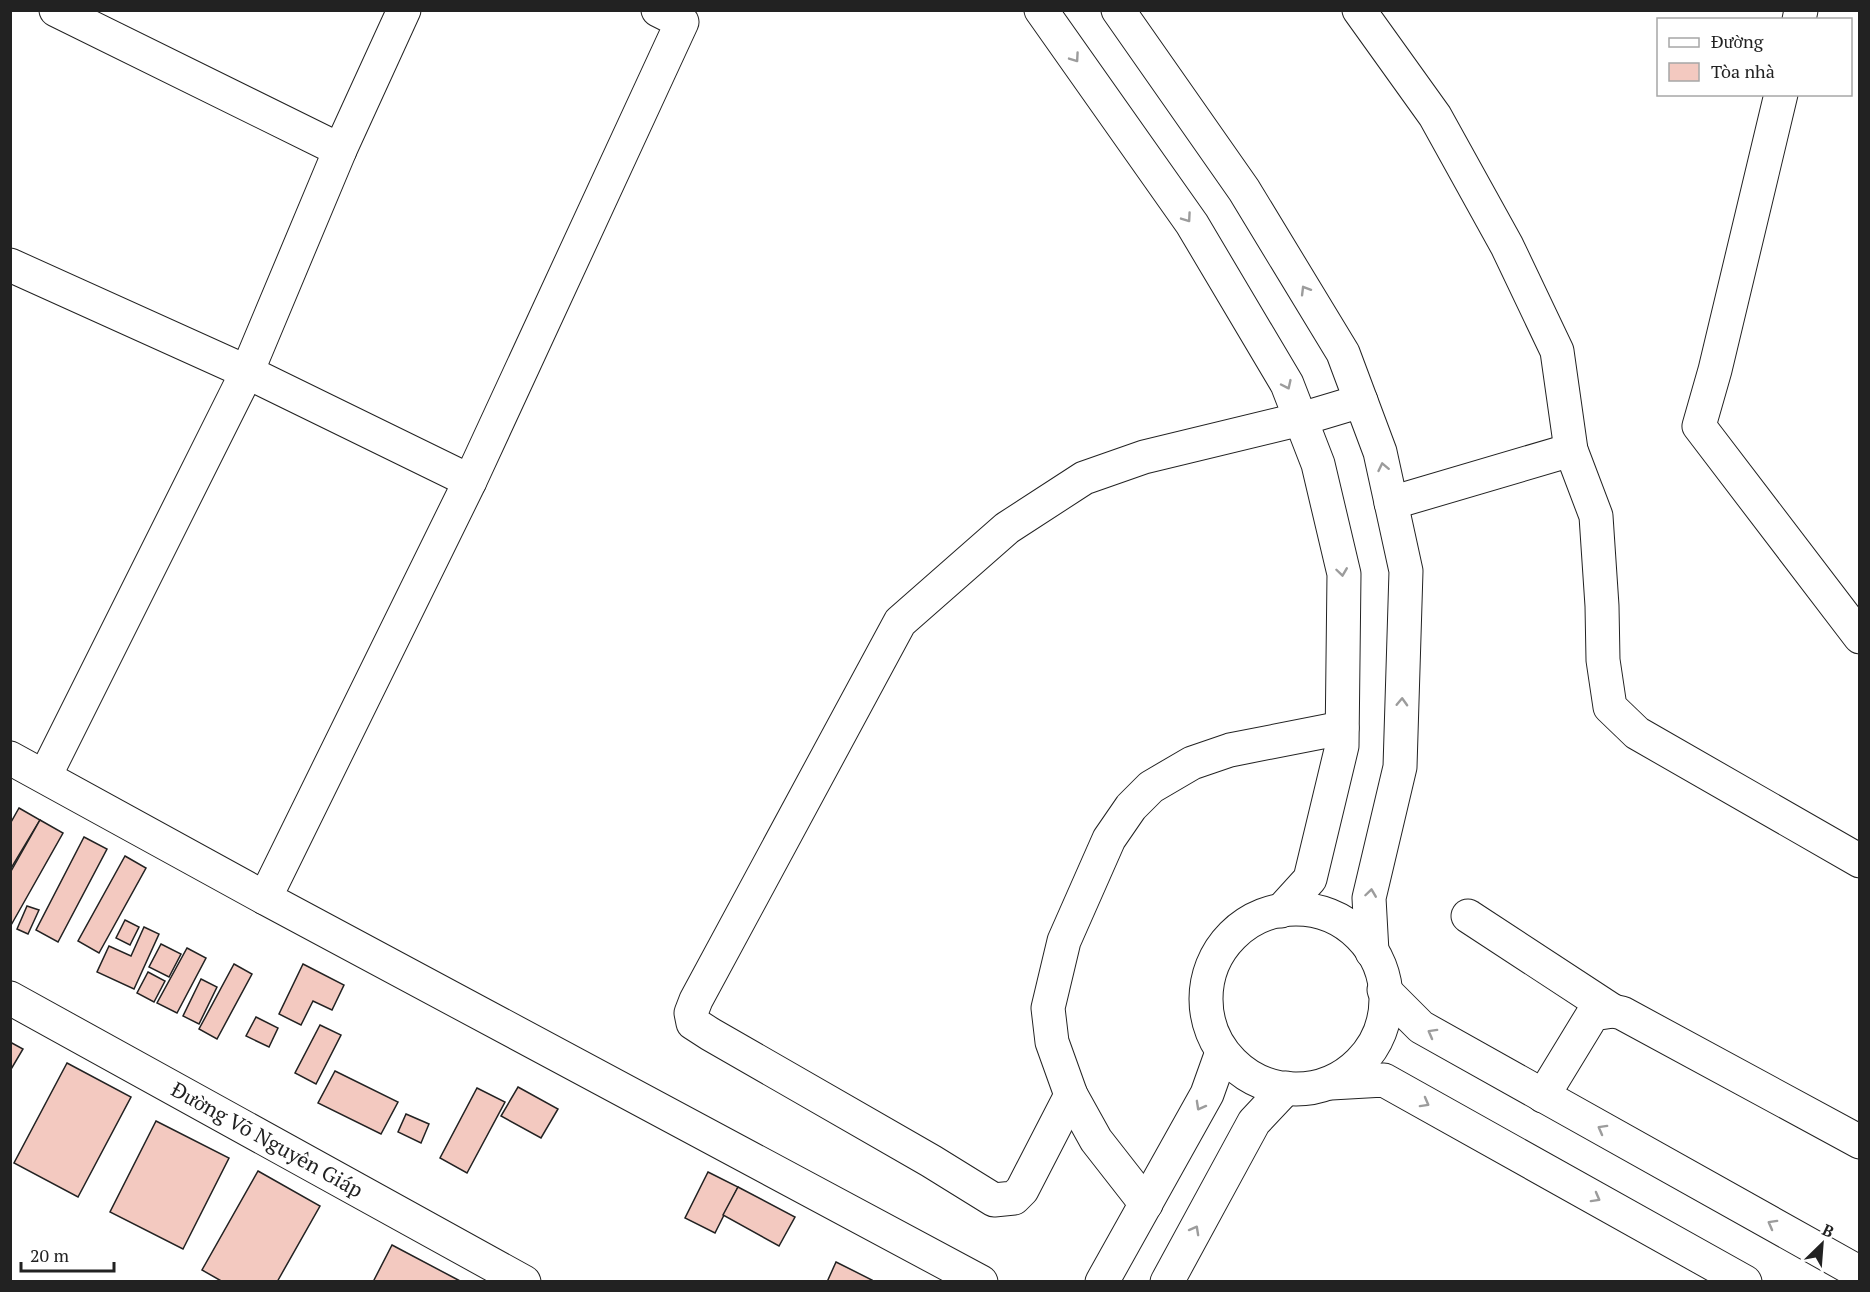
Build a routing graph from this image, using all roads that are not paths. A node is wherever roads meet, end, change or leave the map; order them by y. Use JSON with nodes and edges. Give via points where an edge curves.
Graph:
{"nodes":[{"id":1,"x":56,"y":10,"type":"edge"},
{"id":2,"x":404,"y":10,"type":"edge"},
{"id":3,"x":1041,"y":10,"type":"edge"},
{"id":4,"x":1118,"y":10,"type":"edge"},
{"id":5,"x":1359,"y":10,"type":"edge"},
{"id":6,"x":675,"y":14,"type":"edge"},
{"id":7,"x":1781,"y":96,"type":"edge"},
{"id":8,"x":340,"y":150,"type":"junction"},
{"id":9,"x":13,"y":273,"type":"edge"},
{"id":10,"x":247,"y":372,"type":"junction"},
{"id":11,"x":1361,"y":401,"type":"junction"},
{"id":12,"x":1301,"y":419,"type":"junction"},
{"id":13,"x":1571,"y":450,"type":"junction"},
{"id":14,"x":470,"y":481,"type":"junction"},
{"id":15,"x":1391,"y":503,"type":"junction"},
{"id":16,"x":1860,"y":637,"type":"edge"},
{"id":17,"x":1342,"y":728,"type":"junction"},
{"id":18,"x":10,"y":758,"type":"edge"},
{"id":19,"x":45,"y":776,"type":"junction"},
{"id":20,"x":1860,"y":861,"type":"edge"},
{"id":21,"x":265,"y":898,"type":"junction"},
{"id":22,"x":1281,"y":911,"type":"junction"},
{"id":23,"x":1468,"y":916,"type":"dead end"},
{"id":24,"x":1372,"y":952,"type":"junction"},
{"id":25,"x":1384,"y":990,"type":"junction"},
{"id":26,"x":10,"y":998,"type":"edge"},
{"id":27,"x":1613,"y":1011,"type":"junction"},
{"id":28,"x":1222,"y":1052,"type":"junction"},
{"id":29,"x":1331,"y":1083,"type":"junction"},
{"id":30,"x":1286,"y":1088,"type":"junction"},
{"id":31,"x":1071,"y":1095,"type":"junction"},
{"id":32,"x":1543,"y":1096,"type":"junction"},
{"id":33,"x":1860,"y":1142,"type":"edge"},
{"id":34,"x":1146,"y":1204,"type":"junction"},
{"id":35,"x":1860,"y":1273,"type":"edge"},
{"id":36,"x":524,"y":1281,"type":"edge"},
{"id":37,"x":981,"y":1281,"type":"edge"},
{"id":38,"x":1102,"y":1281,"type":"edge"},
{"id":39,"x":1167,"y":1281,"type":"edge"},
{"id":40,"x":1745,"y":1281,"type":"edge"}],
"edges":[{"from":1,"to":8,"type":"street"},
{"from":2,"to":8,"type":"street"},
{"from":3,"to":12,"type":"street","one_way":true,"via":[[1192,224],[1287,384]]},
{"from":11,"to":4,"type":"street","one_way":true,"via":[[1343,353],[1244,190]]},
{"from":5,"to":13,"type":"street","via":[[1435,116],[1507,246],[1557,351]]},
{"from":6,"to":14,"type":"street"},
{"from":7,"to":16,"type":"street","via":[[1699,426]]},
{"from":8,"to":10,"type":"street"},
{"from":9,"to":10,"type":"street"},
{"from":10,"to":14,"type":"street"},
{"from":10,"to":19,"type":"street"},
{"from":11,"to":12,"type":"street"},
{"from":15,"to":11,"type":"street","one_way":true,"via":[[1380,452]]},
{"from":12,"to":17,"type":"street","one_way":true,"via":[[1318,464],[1344,574]]},
{"from":12,"to":31,"type":"street","via":[[1144,458],[1084,478],[1007,528],[900,622],[691,1013],[693,1023],[710,1034],[994,1200],[1014,1198],[1022,1190]]},
{"from":13,"to":15,"type":"street"},
{"from":13,"to":20,"type":"street","via":[[1596,516],[1603,660],[1610,707],[1637,733]]},
{"from":14,"to":21,"type":"street"},
{"from":24,"to":15,"type":"street","one_way":true,"via":[[1369,898],[1400,767],[1406,571]]},
{"from":17,"to":22,"type":"street","via":[[1311,879]]},
{"from":17,"to":31,"type":"street","via":[[1230,750],[1192,763],[1151,787],[1131,807],[1108,839],[1064,941],[1048,1008],[1052,1042]]},
{"from":18,"to":19,"type":"street"},
{"from":19,"to":21,"type":"street"},
{"from":21,"to":37,"type":"street"},
{"from":22,"to":24,"type":"street","via":[[1298,909],[1327,914],[1352,928]]},
{"from":22,"to":28,"type":"street","via":[[1244,925],[1224,944],[1210,969],[1205,998],[1209,1026]]},
{"from":23,"to":27,"type":"street"},
{"from":24,"to":25,"type":"street"},
{"from":25,"to":29,"type":"street","via":[[1385,1011],[1376,1041],[1357,1066]]},
{"from":32,"to":25,"type":"street","one_way":true,"via":[[1421,1027]]},
{"from":26,"to":36,"type":"street","name":"Đường Võ Nguyên Giáp"},
{"from":27,"to":32,"type":"street","via":[[1593,1014]]},
{"from":27,"to":33,"type":"street","via":[[1633,1018]]},
{"from":28,"to":30,"type":"street","via":[[1242,1072],[1270,1086]]},
{"from":28,"to":34,"type":"street","one_way":true,"via":[[1207,1094]]},
{"from":29,"to":30,"type":"street"},
{"from":29,"to":40,"type":"street","one_way":true,"via":[[1384,1080]]},
{"from":39,"to":30,"type":"street","one_way":true,"via":[[1254,1122]]},
{"from":31,"to":34,"type":"street","via":[[1095,1140]]},
{"from":35,"to":32,"type":"street","one_way":true},
{"from":34,"to":38,"type":"street"}]}
